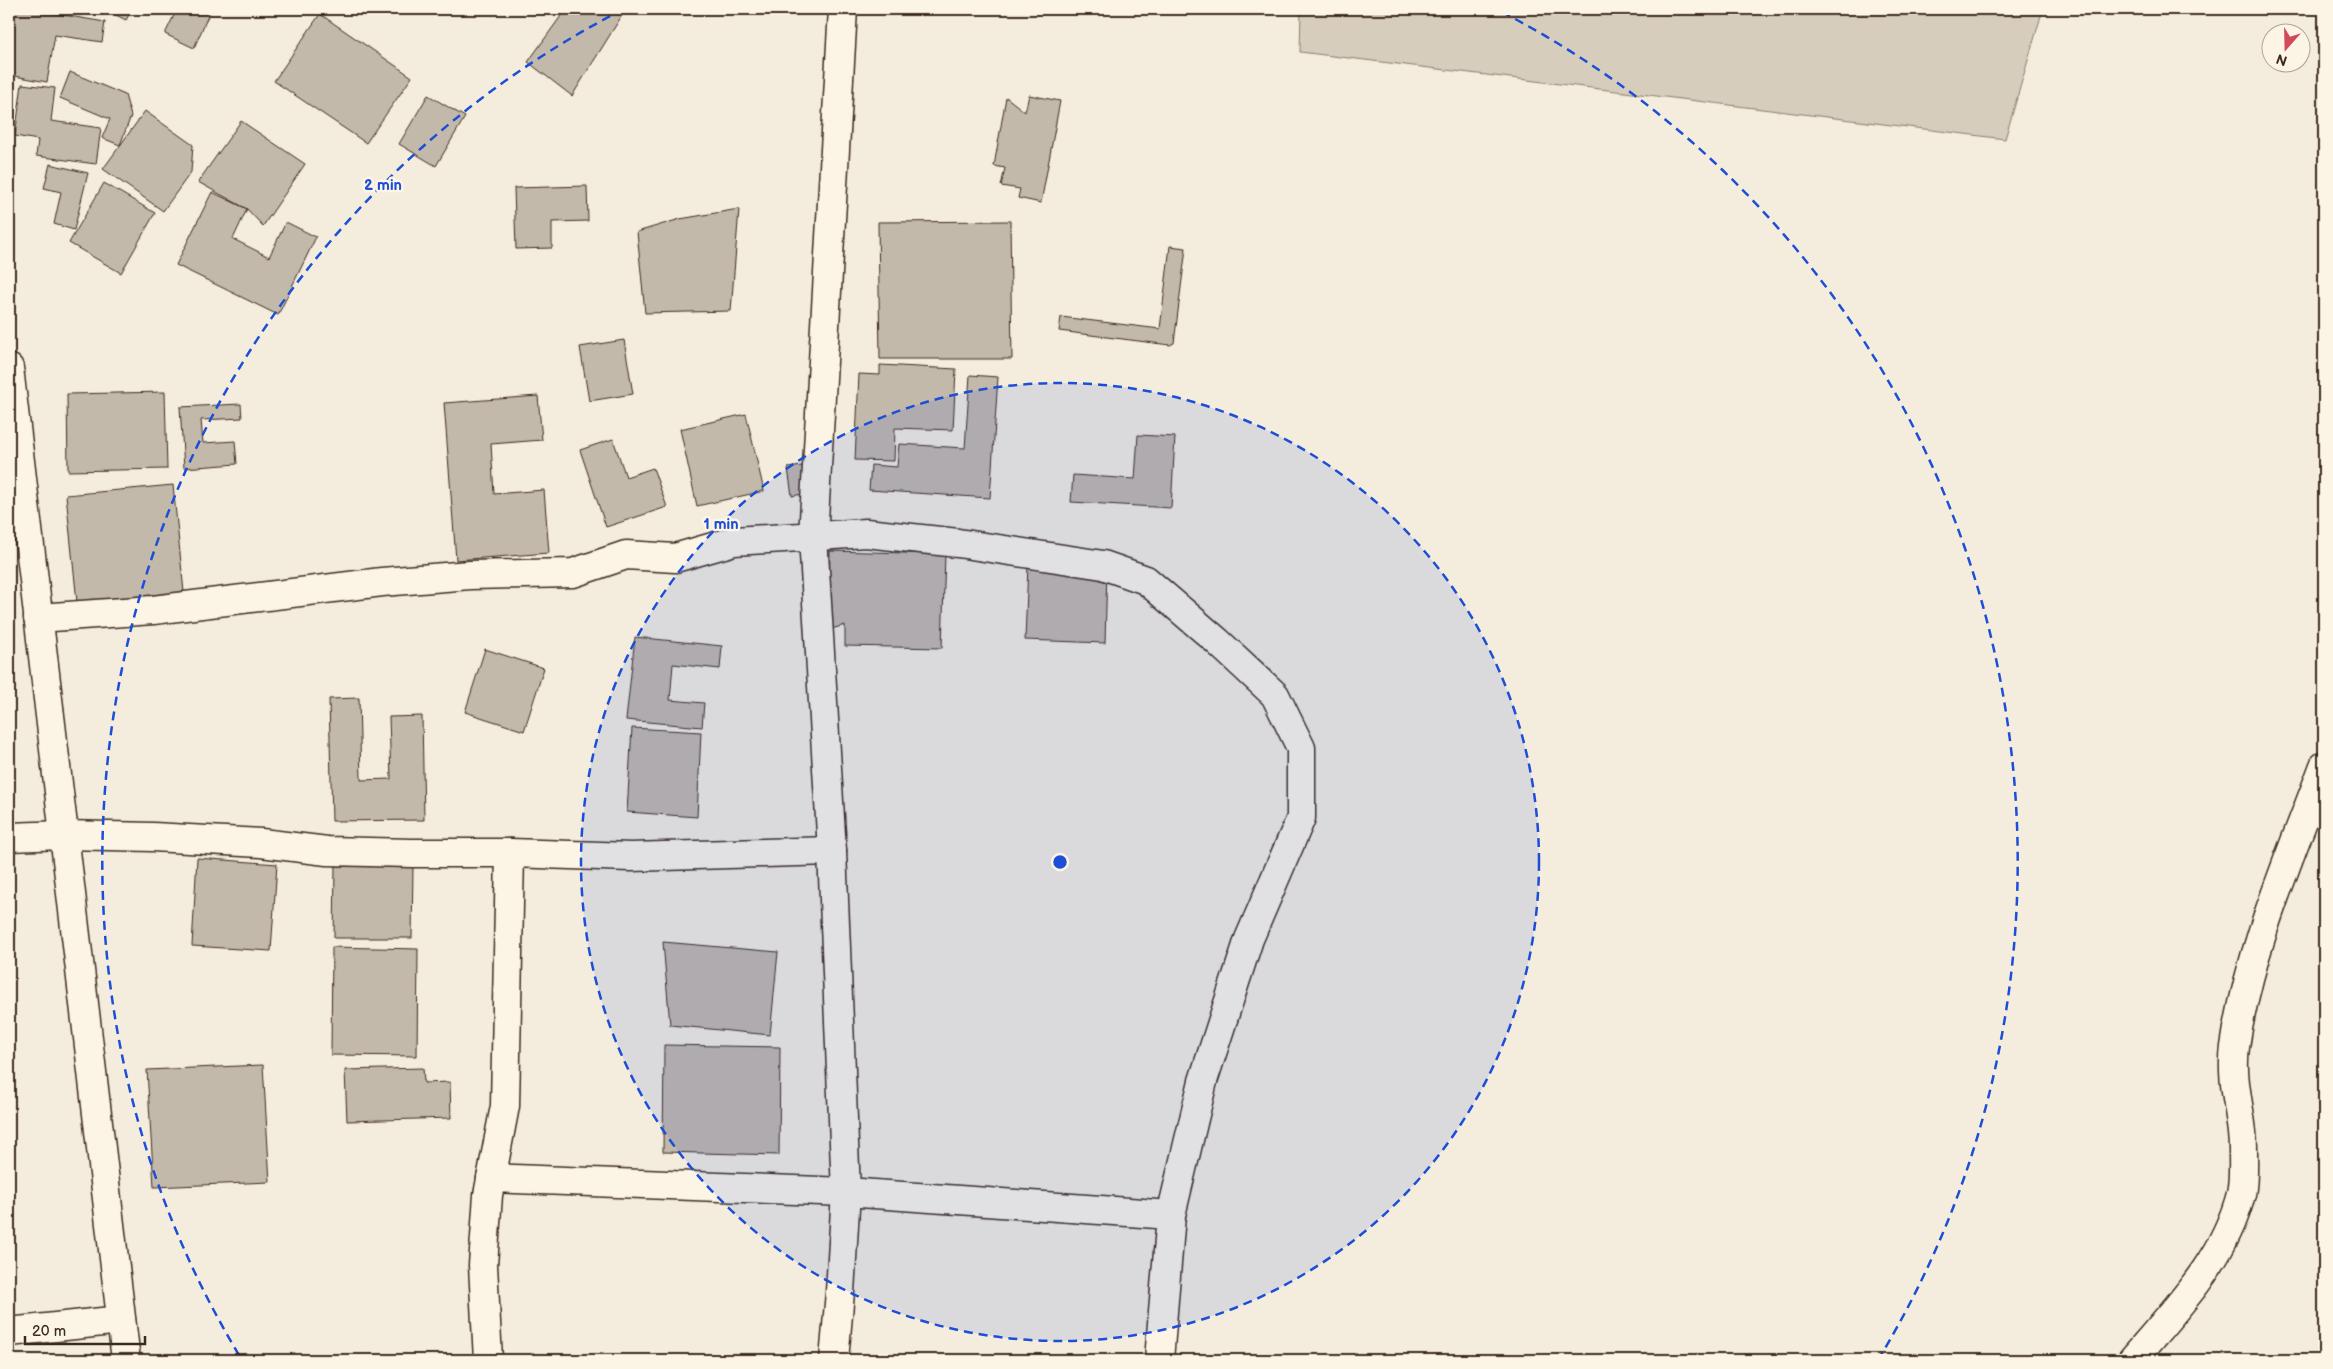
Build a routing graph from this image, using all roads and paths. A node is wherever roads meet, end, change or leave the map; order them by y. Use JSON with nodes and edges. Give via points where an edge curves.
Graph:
{"nodes":[{"id":1,"x":843,"y":9,"type":"edge"},
{"id":2,"x":9,"y":368,"type":"edge"},
{"id":3,"x":813,"y":538,"type":"junction"},
{"id":4,"x":38,"y":618,"type":"junction"},
{"id":5,"x":2324,"y":766,"type":"edge"},
{"id":6,"x":64,"y":835,"type":"junction"},
{"id":7,"x":9,"y":837,"type":"edge"},
{"id":8,"x":832,"y":851,"type":"junction"},
{"id":9,"x":510,"y":853,"type":"junction"},
{"id":10,"x":492,"y":1178,"type":"junction"},
{"id":11,"x":846,"y":1192,"type":"junction"},
{"id":12,"x":1171,"y":1215,"type":"junction"},
{"id":13,"x":121,"y":1320,"type":"junction"},
{"id":14,"x":9,"y":1332,"type":"edge"},
{"id":15,"x":126,"y":1360,"type":"edge"},
{"id":16,"x":488,"y":1360,"type":"edge"},
{"id":17,"x":834,"y":1360,"type":"edge"},
{"id":18,"x":1159,"y":1360,"type":"edge"},
{"id":19,"x":2132,"y":1360,"type":"edge"}],
"edges":[{"from":1,"to":3,"type":"street"},
{"from":2,"to":4,"type":"street"},
{"from":3,"to":4,"type":"street","via":[[734,541],[675,558],[626,555],[573,573],[470,575],[392,581],[153,610]]},
{"from":3,"to":8,"type":"street"},
{"from":3,"to":12,"type":"street","via":[[866,533],[1103,565],[1146,580],[1275,695],[1301,748],[1300,818],[1246,948],[1203,1081]]},
{"from":4,"to":6,"type":"street"},
{"from":5,"to":19,"type":"street","via":[[2285,864],[2260,941],[2235,1049],[2235,1095],[2243,1147],[2241,1192],[2227,1234],[2199,1282]]},
{"from":6,"to":7,"type":"street"},
{"from":6,"to":9,"type":"street","via":[[153,836],[327,850]]},
{"from":6,"to":13,"type":"street"},
{"from":8,"to":9,"type":"street","via":[[631,857]]},
{"from":8,"to":11,"type":"street"},
{"from":9,"to":10,"type":"street","via":[[505,1106]]},
{"from":10,"to":11,"type":"street"},
{"from":10,"to":16,"type":"street","via":[[483,1265]]},
{"from":11,"to":12,"type":"street"},
{"from":11,"to":17,"type":"street"},
{"from":12,"to":18,"type":"street"},
{"from":13,"to":14,"type":"street"},
{"from":13,"to":15,"type":"street"}]}
